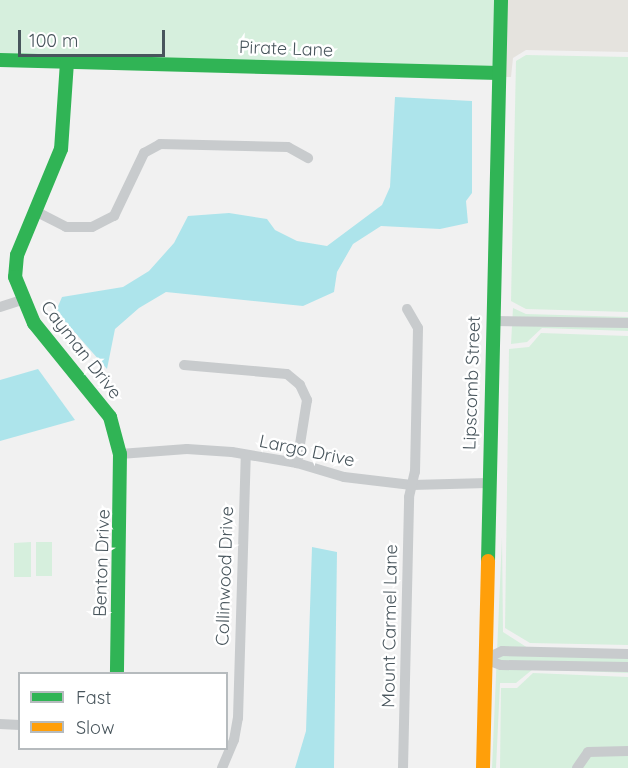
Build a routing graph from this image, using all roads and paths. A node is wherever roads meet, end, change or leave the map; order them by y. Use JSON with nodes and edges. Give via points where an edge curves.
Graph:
{"nodes":[{"id":1,"x":501,"y":0,"type":"edge"},
{"id":2,"x":0,"y":60,"type":"edge"},
{"id":3,"x":67,"y":62,"type":"junction"},
{"id":4,"x":499,"y":73,"type":"junction"},
{"id":5,"x":308,"y":158,"type":"dead end"},
{"id":6,"x":35,"y":212,"type":"junction"},
{"id":7,"x":21,"y":300,"type":"junction"},
{"id":8,"x":0,"y":307,"type":"edge"},
{"id":9,"x":406,"y":309,"type":"dead end"},
{"id":10,"x":493,"y":321,"type":"junction"},
{"id":11,"x":628,"y":323,"type":"edge"},
{"id":12,"x":184,"y":365,"type":"dead end"},
{"id":13,"x":120,"y":454,"type":"junction"},
{"id":14,"x":246,"y":455,"type":"junction"},
{"id":15,"x":297,"y":463,"type":"junction"},
{"id":16,"x":487,"y":483,"type":"junction"},
{"id":17,"x":412,"y":485,"type":"junction"},
{"id":18,"x":566,"y":652,"type":"junction"},
{"id":19,"x":628,"y":654,"type":"edge"},
{"id":20,"x":485,"y":659,"type":"junction"},
{"id":21,"x":566,"y":666,"type":"junction"},
{"id":22,"x":628,"y":667,"type":"edge"},
{"id":23,"x":117,"y":672,"type":"edge"},
{"id":24,"x":0,"y":724,"type":"edge"},
{"id":25,"x":18,"y":725,"type":"edge"},
{"id":26,"x":628,"y":751,"type":"edge"},
{"id":27,"x":222,"y":768,"type":"edge"},
{"id":28,"x":403,"y":768,"type":"edge"},
{"id":29,"x":483,"y":768,"type":"edge"},
{"id":30,"x":577,"y":768,"type":"edge"}],
"edges":[{"from":1,"to":4,"type":"street","name":"Lipscomb Street"},
{"from":2,"to":3,"type":"street","name":"Pirate Lane"},
{"from":3,"to":4,"type":"street","name":"Pirate Lane"},
{"from":3,"to":6,"type":"street","name":"Cayman Drive","via":[[61,149]]},
{"from":4,"to":10,"type":"street","name":"Lipscomb Street"},
{"from":5,"to":6,"type":"street","via":[[288,147],[160,144],[144,153],[114,216],[92,227],[66,227]]},
{"from":6,"to":7,"type":"street","name":"Cayman Drive","via":[[17,255],[15,277]]},
{"from":7,"to":8,"type":"street"},
{"from":7,"to":13,"type":"street","name":"Cayman Drive","via":[[33,322],[110,417]]},
{"from":9,"to":17,"type":"street","name":"Mount Carmel Lane","via":[[418,328]]},
{"from":10,"to":11,"type":"street"},
{"from":10,"to":16,"type":"street","name":"Lipscomb Street"},
{"from":12,"to":15,"type":"street","via":[[287,374],[300,385],[307,400]]},
{"from":13,"to":14,"type":"street","name":"Largo Drive","via":[[187,450]]},
{"from":13,"to":23,"type":"street","name":"Benton Drive"},
{"from":14,"to":15,"type":"street","name":"Largo Drive"},
{"from":14,"to":27,"type":"street","name":"Collinwood Drive","via":[[238,718]]},
{"from":15,"to":17,"type":"street","name":"Largo Drive","via":[[344,477]]},
{"from":16,"to":17,"type":"street","name":"Largo Drive"},
{"from":16,"to":20,"type":"street","name":"Lipscomb Street"},
{"from":17,"to":28,"type":"street","name":"Mount Carmel Lane"},
{"from":18,"to":19,"type":"street"},
{"from":18,"to":20,"type":"street","via":[[502,651]]},
{"from":18,"to":21,"type":"street"},
{"from":20,"to":21,"type":"street","via":[[501,665]]},
{"from":20,"to":29,"type":"street","name":"Lipscomb Street"},
{"from":21,"to":22,"type":"street"},
{"from":24,"to":25,"type":"street"},
{"from":26,"to":30,"type":"street","via":[[588,752]]}]}
